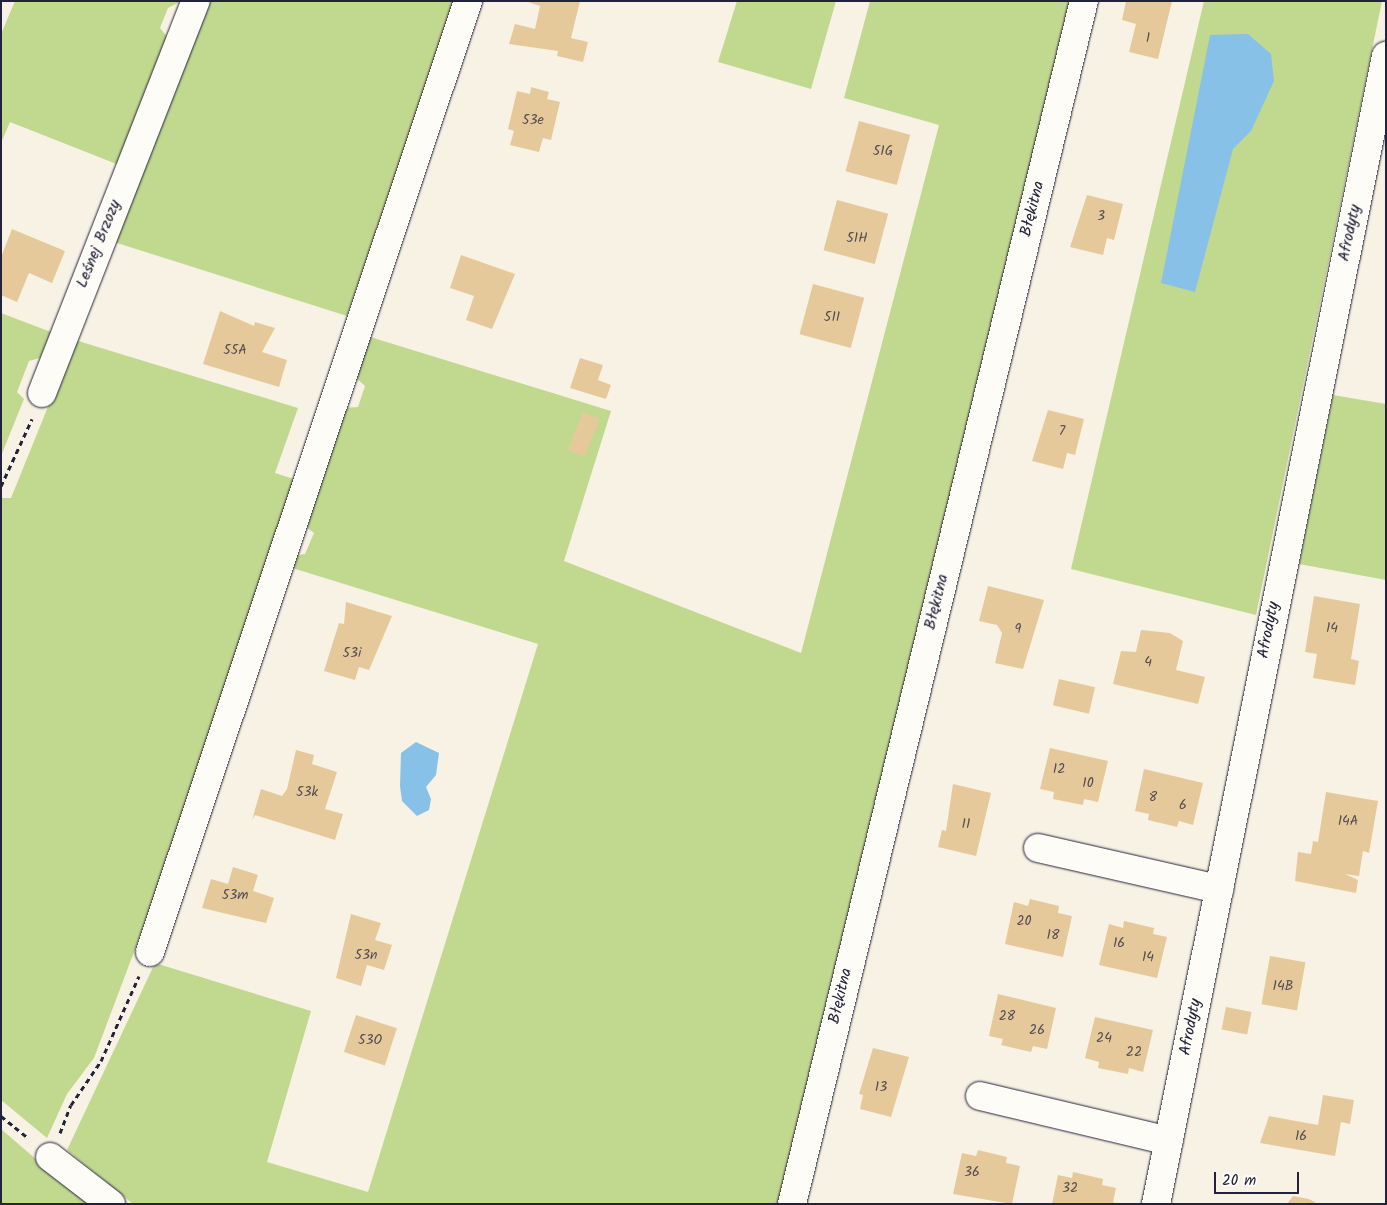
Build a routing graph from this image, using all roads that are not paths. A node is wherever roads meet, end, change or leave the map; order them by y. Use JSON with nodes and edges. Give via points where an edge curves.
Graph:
{"nodes":[{"id":1,"x":196,"y":1,"type":"edge"},
{"id":2,"x":468,"y":1,"type":"edge"},
{"id":3,"x":1084,"y":1,"type":"edge"},
{"id":4,"x":1386,"y":56,"type":"edge"},
{"id":5,"x":42,"y":393,"type":"road end"},
{"id":6,"x":1038,"y":848,"type":"dead end"},
{"id":7,"x":1219,"y":889,"type":"junction"},
{"id":8,"x":150,"y":952,"type":"road end"},
{"id":9,"x":980,"y":1096,"type":"dead end"},
{"id":10,"x":1169,"y":1141,"type":"junction"},
{"id":11,"x":50,"y":1157,"type":"road end"},
{"id":12,"x":111,"y":1204,"type":"edge"},
{"id":13,"x":792,"y":1204,"type":"edge"},
{"id":14,"x":1156,"y":1204,"type":"edge"}],
"edges":[{"from":1,"to":5,"type":"street","name":"Leśnej Brzozy"},
{"from":2,"to":8,"type":"street"},
{"from":3,"to":13,"type":"street","name":"Błękitna"},
{"from":4,"to":7,"type":"street","name":"Afrodyty"},
{"from":6,"to":7,"type":"street"},
{"from":7,"to":10,"type":"street","name":"Afrodyty"},
{"from":9,"to":10,"type":"street"},
{"from":10,"to":14,"type":"street","name":"Afrodyty"},
{"from":11,"to":12,"type":"street"}]}
